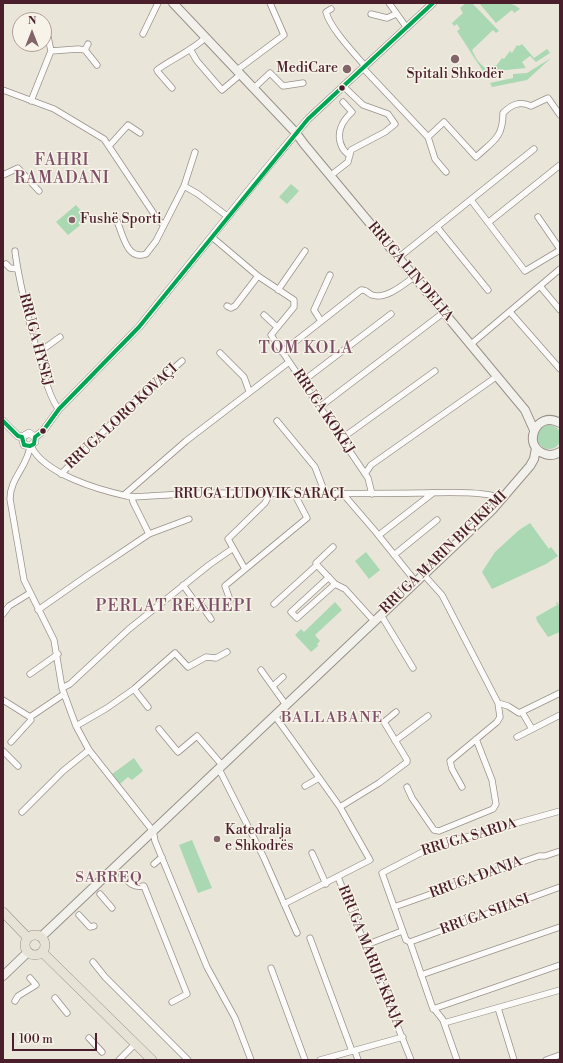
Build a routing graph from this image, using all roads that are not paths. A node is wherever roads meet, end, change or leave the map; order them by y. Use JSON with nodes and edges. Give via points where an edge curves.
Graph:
{"nodes":[{"id":1,"x":158,"y":3,"type":"edge"},
{"id":2,"x":173,"y":3,"type":"edge"},
{"id":3,"x":270,"y":3,"type":"edge"},
{"id":4,"x":388,"y":3,"type":"edge"},
{"id":5,"x":433,"y":3,"type":"edge"},
{"id":6,"x":331,"y":9,"type":"dead end"},
{"id":7,"x":371,"y":14,"type":"dead end"},
{"id":8,"x":396,"y":14,"type":"junction"},
{"id":9,"x":407,"y":28,"type":"junction"},
{"id":10,"x":143,"y":34,"type":"dead end"},
{"id":11,"x":206,"y":38,"type":"junction"},
{"id":12,"x":88,"y":44,"type":"dead end"},
{"id":13,"x":190,"y":49,"type":"junction"},
{"id":14,"x":85,"y":50,"type":"junction"},
{"id":15,"x":52,"y":51,"type":"edge"},
{"id":16,"x":51,"y":52,"type":"edge"},
{"id":17,"x":97,"y":66,"type":"dead end"},
{"id":18,"x":364,"y":67,"type":"junction"},
{"id":19,"x":239,"y":72,"type":"junction"},
{"id":20,"x":303,"y":83,"type":"dead end"},
{"id":21,"x":343,"y":86,"type":"junction"},
{"id":22,"x":172,"y":88,"type":"dead end"},
{"id":23,"x":254,"y":88,"type":"junction"},
{"id":24,"x":3,"y":90,"type":"edge"},
{"id":25,"x":31,"y":101,"type":"junction"},
{"id":26,"x":343,"y":102,"type":"dead end"},
{"id":27,"x":560,"y":115,"type":"edge"},
{"id":28,"x":140,"y":133,"type":"dead end"},
{"id":29,"x":296,"y":133,"type":"junction"},
{"id":30,"x":428,"y":136,"type":"junction"},
{"id":31,"x":109,"y":146,"type":"junction"},
{"id":32,"x":534,"y":149,"type":"dead end"},
{"id":33,"x":195,"y":152,"type":"dead end"},
{"id":34,"x":350,"y":155,"type":"junction"},
{"id":35,"x":560,"y":165,"type":"edge"},
{"id":36,"x":446,"y":172,"type":"dead end"},
{"id":37,"x":3,"y":175,"type":"edge"},
{"id":38,"x":330,"y":176,"type":"junction"},
{"id":39,"x":184,"y":186,"type":"junction"},
{"id":40,"x":39,"y":191,"type":"dead end"},
{"id":41,"x":471,"y":200,"type":"junction"},
{"id":42,"x":227,"y":216,"type":"junction"},
{"id":43,"x":538,"y":217,"type":"dead end"},
{"id":44,"x":117,"y":221,"type":"dead end"},
{"id":45,"x":489,"y":222,"type":"junction"},
{"id":46,"x":164,"y":225,"type":"junction"},
{"id":47,"x":437,"y":227,"type":"junction"},
{"id":48,"x":212,"y":237,"type":"junction"},
{"id":49,"x":560,"y":250,"type":"edge"},
{"id":50,"x":16,"y":251,"type":"dead end"},
{"id":51,"x":305,"y":251,"type":"dead end"},
{"id":52,"x":398,"y":258,"type":"junction"},
{"id":53,"x":6,"y":264,"type":"dead end"},
{"id":54,"x":17,"y":269,"type":"junction"},
{"id":55,"x":560,"y":269,"type":"edge"},
{"id":56,"x":330,"y":275,"type":"dead end"},
{"id":57,"x":258,"y":276,"type":"junction"},
{"id":58,"x":414,"y":277,"type":"junction"},
{"id":59,"x":540,"y":286,"type":"junction"},
{"id":60,"x":278,"y":290,"type":"junction"},
{"id":61,"x":488,"y":290,"type":"dead end"},
{"id":62,"x":227,"y":306,"type":"dead end"},
{"id":63,"x":560,"y":310,"type":"edge"},
{"id":64,"x":510,"y":312,"type":"junction"},
{"id":65,"x":443,"y":313,"type":"junction"},
{"id":66,"x":390,"y":314,"type":"dead end"},
{"id":67,"x":264,"y":315,"type":"dead end"},
{"id":68,"x":321,"y":321,"type":"junction"},
{"id":69,"x":276,"y":326,"type":"junction"},
{"id":70,"x":60,"y":337,"type":"dead end"},
{"id":71,"x":470,"y":345,"type":"junction"},
{"id":72,"x":282,"y":352,"type":"junction"},
{"id":73,"x":38,"y":353,"type":"junction"},
{"id":74,"x":220,"y":353,"type":"dead end"},
{"id":75,"x":182,"y":361,"type":"dead end"},
{"id":76,"x":289,"y":362,"type":"junction"},
{"id":77,"x":560,"y":369,"type":"edge"},
{"id":78,"x":435,"y":371,"type":"dead end"},
{"id":79,"x":496,"y":377,"type":"junction"},
{"id":80,"x":303,"y":381,"type":"junction"},
{"id":81,"x":249,"y":391,"type":"junction"},
{"id":82,"x":321,"y":406,"type":"junction"},
{"id":83,"x":59,"y":409,"type":"junction"},
{"id":84,"x":525,"y":410,"type":"junction"},
{"id":85,"x":558,"y":420,"type":"edge"},
{"id":86,"x":3,"y":421,"type":"edge"},
{"id":87,"x":277,"y":421,"type":"dead end"},
{"id":88,"x":542,"y":421,"type":"junction"},
{"id":89,"x":534,"y":430,"type":"junction"},
{"id":90,"x":22,"y":437,"type":"junction"},
{"id":91,"x":35,"y":437,"type":"junction"},
{"id":92,"x":341,"y":439,"type":"junction"},
{"id":93,"x":30,"y":446,"type":"junction"},
{"id":94,"x":536,"y":448,"type":"junction"},
{"id":95,"x":556,"y":454,"type":"edge"},
{"id":96,"x":530,"y":466,"type":"junction"},
{"id":97,"x":61,"y":474,"type":"junction"},
{"id":98,"x":365,"y":474,"type":"junction"},
{"id":99,"x":270,"y":493,"type":"junction"},
{"id":100,"x":294,"y":493,"type":"junction"},
{"id":101,"x":433,"y":493,"type":"junction"},
{"id":102,"x":326,"y":494,"type":"junction"},
{"id":103,"x":372,"y":494,"type":"junction"},
{"id":104,"x":124,"y":495,"type":"junction"},
{"id":105,"x":344,"y":495,"type":"junction"},
{"id":106,"x":132,"y":497,"type":"junction"},
{"id":107,"x":501,"y":499,"type":"junction"},
{"id":108,"x":189,"y":519,"type":"dead end"},
{"id":109,"x":437,"y":520,"type":"dead end"},
{"id":110,"x":149,"y":534,"type":"junction"},
{"id":111,"x":378,"y":535,"type":"junction"},
{"id":112,"x":333,"y":547,"type":"dead end"},
{"id":113,"x":232,"y":549,"type":"junction"},
{"id":114,"x":394,"y":555,"type":"junction"},
{"id":115,"x":317,"y":565,"type":"junction"},
{"id":116,"x":245,"y":569,"type":"junction"},
{"id":117,"x":424,"y":575,"type":"junction"},
{"id":118,"x":329,"y":577,"type":"junction"},
{"id":119,"x":416,"y":582,"type":"junction"},
{"id":120,"x":334,"y":584,"type":"junction"},
{"id":121,"x":183,"y":585,"type":"junction"},
{"id":122,"x":30,"y":593,"type":"junction"},
{"id":123,"x":230,"y":600,"type":"dead end"},
{"id":124,"x":274,"y":604,"type":"dead end"},
{"id":125,"x":38,"y":610,"type":"junction"},
{"id":126,"x":3,"y":614,"type":"edge"},
{"id":127,"x":381,"y":615,"type":"junction"},
{"id":128,"x":212,"y":619,"type":"dead end"},
{"id":129,"x":374,"y":621,"type":"junction"},
{"id":130,"x":227,"y":652,"type":"dead end"},
{"id":131,"x":58,"y":654,"type":"junction"},
{"id":132,"x":413,"y":668,"type":"dead end"},
{"id":133,"x":262,"y":670,"type":"dead end"},
{"id":134,"x":30,"y":674,"type":"dead end"},
{"id":135,"x":283,"y":677,"type":"dead end"},
{"id":136,"x":274,"y":685,"type":"junction"},
{"id":137,"x":134,"y":689,"type":"junction"},
{"id":138,"x":63,"y":691,"type":"junction"},
{"id":139,"x":560,"y":693,"type":"edge"},
{"id":140,"x":3,"y":700,"type":"edge"},
{"id":141,"x":498,"y":704,"type":"junction"},
{"id":142,"x":286,"y":705,"type":"junction"},
{"id":143,"x":148,"y":707,"type":"dead end"},
{"id":144,"x":396,"y":712,"type":"dead end"},
{"id":145,"x":522,"y":712,"type":"junction"},
{"id":146,"x":560,"y":715,"type":"edge"},
{"id":147,"x":275,"y":716,"type":"junction"},
{"id":148,"x":428,"y":716,"type":"dead end"},
{"id":149,"x":30,"y":717,"type":"junction"},
{"id":150,"x":76,"y":726,"type":"junction"},
{"id":151,"x":159,"y":729,"type":"dead end"},
{"id":152,"x":532,"y":729,"type":"junction"},
{"id":153,"x":517,"y":737,"type":"dead end"},
{"id":154,"x":476,"y":739,"type":"junction"},
{"id":155,"x":395,"y":741,"type":"junction"},
{"id":156,"x":11,"y":742,"type":"dead end"},
{"id":157,"x":89,"y":750,"type":"junction"},
{"id":158,"x":3,"y":751,"type":"edge"},
{"id":159,"x":18,"y":766,"type":"dead end"},
{"id":160,"x":220,"y":767,"type":"junction"},
{"id":161,"x":319,"y":778,"type":"junction"},
{"id":162,"x":305,"y":786,"type":"dead end"},
{"id":163,"x":407,"y":787,"type":"dead end"},
{"id":164,"x":462,"y":787,"type":"dead end"},
{"id":165,"x":340,"y":807,"type":"junction"},
{"id":166,"x":560,"y":811,"type":"edge"},
{"id":167,"x":22,"y":812,"type":"dead end"},
{"id":168,"x":153,"y":831,"type":"junction"},
{"id":169,"x":560,"y":851,"type":"edge"},
{"id":170,"x":312,"y":854,"type":"dead end"},
{"id":171,"x":162,"y":857,"type":"junction"},
{"id":172,"x":154,"y":864,"type":"dead end"},
{"id":173,"x":122,"y":875,"type":"dead end"},
{"id":174,"x":338,"y":877,"type":"junction"},
{"id":175,"x":326,"y":884,"type":"junction"},
{"id":176,"x":560,"y":887,"type":"edge"},
{"id":177,"x":100,"y":894,"type":"dead end"},
{"id":178,"x":284,"y":904,"type":"junction"},
{"id":179,"x":394,"y":907,"type":"junction"},
{"id":180,"x":112,"y":908,"type":"dead end"},
{"id":181,"x":3,"y":912,"type":"edge"},
{"id":182,"x":79,"y":915,"type":"dead end"},
{"id":183,"x":94,"y":926,"type":"dead end"},
{"id":184,"x":560,"y":927,"type":"edge"},
{"id":185,"x":402,"y":931,"type":"junction"},
{"id":186,"x":297,"y":933,"type":"dead end"},
{"id":187,"x":28,"y":938,"type":"junction"},
{"id":188,"x":41,"y":938,"type":"junction"},
{"id":189,"x":310,"y":938,"type":"dead end"},
{"id":190,"x":410,"y":942,"type":"junction"},
{"id":191,"x":366,"y":946,"type":"junction"},
{"id":192,"x":28,"y":952,"type":"junction"},
{"id":193,"x":42,"y":952,"type":"junction"},
{"id":194,"x":94,"y":962,"type":"dead end"},
{"id":195,"x":560,"y":965,"type":"edge"},
{"id":196,"x":271,"y":968,"type":"dead end"},
{"id":197,"x":421,"y":975,"type":"junction"},
{"id":198,"x":3,"y":976,"type":"edge"},
{"id":199,"x":30,"y":978,"type":"dead end"},
{"id":200,"x":560,"y":990,"type":"edge"},
{"id":201,"x":55,"y":998,"type":"dead end"},
{"id":202,"x":15,"y":1001,"type":"dead end"},
{"id":203,"x":172,"y":1002,"type":"dead end"},
{"id":204,"x":498,"y":1008,"type":"junction"},
{"id":205,"x":433,"y":1009,"type":"junction"},
{"id":206,"x":66,"y":1013,"type":"dead end"},
{"id":207,"x":444,"y":1023,"type":"junction"},
{"id":208,"x":403,"y":1037,"type":"junction"},
{"id":209,"x":89,"y":1038,"type":"dead end"},
{"id":210,"x":135,"y":1044,"type":"junction"},
{"id":211,"x":354,"y":1051,"type":"junction"},
{"id":212,"x":102,"y":1052,"type":"dead end"},
{"id":213,"x":560,"y":1054,"type":"edge"},
{"id":214,"x":119,"y":1060,"type":"edge"},
{"id":215,"x":152,"y":1060,"type":"edge"},
{"id":216,"x":188,"y":1060,"type":"edge"},
{"id":217,"x":252,"y":1060,"type":"edge"},
{"id":218,"x":305,"y":1060,"type":"edge"},
{"id":219,"x":320,"y":1060,"type":"edge"},
{"id":220,"x":358,"y":1060,"type":"edge"},
{"id":221,"x":411,"y":1060,"type":"edge"},
{"id":222,"x":457,"y":1060,"type":"edge"},
{"id":223,"x":514,"y":1060,"type":"edge"},
{"id":224,"x":546,"y":1060,"type":"edge"}],
"edges":[{"from":1,"to":10,"type":"street"},
{"from":2,"to":11,"type":"main road","name":"RRUGA LIN DELIA"},
{"from":3,"to":19,"type":"street","via":[[284,35]]},
{"from":4,"to":8,"type":"street"},
{"from":5,"to":9,"type":"street"},
{"from":6,"to":18,"type":"street","via":[[326,12],[329,19]]},
{"from":7,"to":8,"type":"street","via":[[387,18]]},
{"from":8,"to":9,"type":"street"},
{"from":9,"to":18,"type":"street"},
{"from":11,"to":13,"type":"street"},
{"from":11,"to":19,"type":"main road","name":"RRUGA LIN DELIA"},
{"from":12,"to":14,"type":"street"},
{"from":13,"to":19,"type":"street","via":[[222,90]]},
{"from":13,"to":22,"type":"street","via":[[157,70]]},
{"from":14,"to":15,"type":"street"},
{"from":14,"to":17,"type":"street"},
{"from":16,"to":25,"type":"street"},
{"from":18,"to":21,"type":"street"},
{"from":18,"to":30,"type":"street"},
{"from":19,"to":23,"type":"main road","name":"RRUGA LIN DELIA"},
{"from":20,"to":23,"type":"street","via":[[283,86],[270,73]]},
{"from":21,"to":29,"type":"street"},
{"from":21,"to":34,"type":"street","via":[[360,103],[388,114],[395,124],[351,150]]},
{"from":23,"to":29,"type":"main road","name":"RRUGA LIN DELIA"},
{"from":24,"to":25,"type":"street"},
{"from":25,"to":31,"type":"street","via":[[62,113],[101,137]]},
{"from":26,"to":34,"type":"street","via":[[352,112],[340,128],[340,141]]},
{"from":27,"to":30,"type":"street","via":[[548,98],[531,106],[515,104],[503,113],[504,122],[500,134],[476,157],[444,122]]},
{"from":28,"to":31,"type":"street","via":[[128,125]]},
{"from":29,"to":38,"type":"main road","name":"RRUGA LIN DELIA"},
{"from":29,"to":42,"type":"street"},
{"from":30,"to":36,"type":"street","via":[[435,159]]},
{"from":31,"to":46,"type":"street","via":[[158,220]]},
{"from":32,"to":41,"type":"street"},
{"from":33,"to":39,"type":"street"},
{"from":34,"to":38,"type":"street","via":[[348,162]]},
{"from":35,"to":45,"type":"street"},
{"from":37,"to":40,"type":"street","via":[[18,168]]},
{"from":38,"to":52,"type":"main road","name":"RRUGA LIN DELIA"},
{"from":39,"to":42,"type":"street"},
{"from":39,"to":46,"type":"street"},
{"from":41,"to":45,"type":"street"},
{"from":41,"to":47,"type":"street"},
{"from":42,"to":48,"type":"street"},
{"from":43,"to":49,"type":"street"},
{"from":44,"to":46,"type":"street","via":[[128,248],[137,256],[146,254]]},
{"from":45,"to":49,"type":"street","via":[[525,271]]},
{"from":47,"to":52,"type":"street"},
{"from":47,"to":61,"type":"street"},
{"from":48,"to":57,"type":"street"},
{"from":48,"to":83,"type":"street","via":[[139,326]]},
{"from":50,"to":54,"type":"street","name":"RRUGA HYSEJ"},
{"from":51,"to":60,"type":"street"},
{"from":52,"to":58,"type":"main road","name":"RRUGA LIN DELIA"},
{"from":53,"to":54,"type":"street"},
{"from":54,"to":73,"type":"street","name":"RRUGA HYSEJ"},
{"from":55,"to":59,"type":"street"},
{"from":56,"to":68,"type":"street","via":[[314,310]]},
{"from":57,"to":60,"type":"street"},
{"from":57,"to":62,"type":"street","via":[[235,306]]},
{"from":58,"to":65,"type":"main road","name":"RRUGA LIN DELIA"},
{"from":58,"to":68,"type":"street","via":[[379,296],[361,290]]},
{"from":59,"to":63,"type":"street"},
{"from":59,"to":64,"type":"street"},
{"from":60,"to":69,"type":"street","via":[[295,303]]},
{"from":64,"to":71,"type":"street"},
{"from":64,"to":77,"type":"street"},
{"from":65,"to":71,"type":"main road","name":"RRUGA LIN DELIA"},
{"from":65,"to":82,"type":"street"},
{"from":66,"to":80,"type":"street"},
{"from":67,"to":69,"type":"street"},
{"from":68,"to":72,"type":"street"},
{"from":69,"to":72,"type":"street","name":"RRUGA KOKEJ","via":[[271,335]]},
{"from":70,"to":73,"type":"street"},
{"from":71,"to":79,"type":"main road","name":"RRUGA LIN DELIA"},
{"from":72,"to":76,"type":"street","name":"RRUGA KOKEJ"},
{"from":73,"to":83,"type":"street","name":"RRUGA HYSEJ","via":[[49,393]]},
{"from":74,"to":81,"type":"street","via":[[244,377]]},
{"from":75,"to":97,"type":"street","name":"RRUGA LORO KOVAÇI","via":[[121,414]]},
{"from":76,"to":80,"type":"street","name":"RRUGA KOKEJ"},
{"from":76,"to":81,"type":"street"},
{"from":78,"to":92,"type":"street"},
{"from":79,"to":84,"type":"main road","name":"RRUGA LIN DELIA"},
{"from":79,"to":98,"type":"street","via":[[372,465]]},
{"from":80,"to":82,"type":"street","name":"RRUGA KOKEJ"},
{"from":81,"to":104,"type":"street"},
{"from":82,"to":92,"type":"street","name":"RRUGA KOKEJ"},
{"from":83,"to":91,"type":"street","via":[[43,431]]},
{"from":84,"to":88,"type":"main road","name":"RRUGA LIN DELIA"},
{"from":84,"to":89,"type":"main road","name":"RRUGA LIN DELIA"},
{"from":85,"to":88,"type":"main road"},
{"from":86,"to":90,"type":"street"},
{"from":87,"to":102,"type":"street","via":[[315,466]]},
{"from":88,"to":89,"type":"main road"},
{"from":89,"to":94,"type":"main road","name":"RRUGA LIN DELIA","via":[[533,442]]},
{"from":90,"to":91,"type":"street","via":[[29,433]]},
{"from":90,"to":93,"type":"street","via":[[24,445]]},
{"from":91,"to":93,"type":"street","via":[[35,442]]},
{"from":92,"to":98,"type":"street","name":"RRUGA KOKEJ"},
{"from":93,"to":97,"type":"street","name":"RRUGA LUDOVIK SARAÇI","via":[[34,454]]},
{"from":93,"to":122,"type":"street","via":[[27,458],[10,488],[23,576]]},
{"from":94,"to":95,"type":"main road","via":[[541,452]]},
{"from":94,"to":96,"type":"main road","name":"RRUGA MARIN BIÇIKEMI"},
{"from":95,"to":96,"type":"main road","name":"RRUGA MARIN BIÇIKEMI"},
{"from":96,"to":107,"type":"main road","name":"RRUGA MARIN BIÇIKEMI"},
{"from":97,"to":104,"type":"street","name":"RRUGA LUDOVIK SARAÇI","via":[[80,483]]},
{"from":98,"to":103,"type":"street","name":"RRUGA KOKEJ","via":[[371,484]]},
{"from":99,"to":100,"type":"street","name":"RRUGA LUDOVIK SARAÇI"},
{"from":99,"to":106,"type":"street","name":"RRUGA LUDOVIK SARAÇI"},
{"from":99,"to":113,"type":"street","via":[[262,507],[229,538]]},
{"from":100,"to":102,"type":"street","name":"RRUGA LUDOVIK SARAÇI"},
{"from":100,"to":116,"type":"street","via":[[307,518]]},
{"from":101,"to":103,"type":"street","name":"RRUGA LUDOVIK SARAÇI"},
{"from":101,"to":107,"type":"street","name":"RRUGA LUDOVIK SARAÇI","via":[[497,495]]},
{"from":101,"to":111,"type":"street"},
{"from":102,"to":105,"type":"street","name":"RRUGA LUDOVIK SARAÇI"},
{"from":103,"to":105,"type":"street","name":"RRUGA LUDOVIK SARAÇI"},
{"from":104,"to":106,"type":"street","name":"RRUGA LUDOVIK SARAÇI"},
{"from":105,"to":111,"type":"street"},
{"from":106,"to":110,"type":"street"},
{"from":107,"to":117,"type":"main road","name":"RRUGA MARIN BIÇIKEMI"},
{"from":108,"to":110,"type":"street"},
{"from":109,"to":114,"type":"street"},
{"from":110,"to":125,"type":"street"},
{"from":111,"to":114,"type":"street"},
{"from":112,"to":115,"type":"street","via":[[316,563]]},
{"from":113,"to":116,"type":"street"},
{"from":113,"to":121,"type":"street"},
{"from":114,"to":119,"type":"street"},
{"from":115,"to":118,"type":"street","name":"RRUGA MARIN BIÇIKEMI"},
{"from":115,"to":124,"type":"street"},
{"from":116,"to":123,"type":"street","via":[[224,586]]},
{"from":117,"to":119,"type":"main road","name":"RRUGA MARIN BIÇIKEMI"},
{"from":117,"to":141,"type":"street","via":[[442,595]]},
{"from":118,"to":120,"type":"street","name":"RRUGA MARIN BIÇIKEMI"},
{"from":118,"to":120,"type":"street","via":[[291,612],[297,618]]},
{"from":119,"to":127,"type":"main road","name":"RRUGA MARIN BIÇIKEMI"},
{"from":120,"to":129,"type":"street","name":"RRUGA MARIN BIÇIKEMI","via":[[345,589]]},
{"from":121,"to":128,"type":"street","via":[[198,607],[202,606]]},
{"from":121,"to":138,"type":"street","via":[[129,628]]},
{"from":122,"to":125,"type":"street"},
{"from":122,"to":126,"type":"street","via":[[9,606]]},
{"from":125,"to":131,"type":"street","via":[[54,640]]},
{"from":127,"to":129,"type":"main road","name":"RRUGA MARIN BIÇIKEMI"},
{"from":127,"to":132,"type":"street"},
{"from":129,"to":142,"type":"main road","name":"RRUGA MARIN BIÇIKEMI"},
{"from":130,"to":137,"type":"street","via":[[216,658],[206,657],[188,667],[175,654]]},
{"from":131,"to":134,"type":"street"},
{"from":131,"to":138,"type":"street"},
{"from":133,"to":136,"type":"street"},
{"from":135,"to":136,"type":"street"},
{"from":136,"to":142,"type":"street"},
{"from":137,"to":143,"type":"street"},
{"from":137,"to":150,"type":"street"},
{"from":138,"to":149,"type":"street"},
{"from":138,"to":150,"type":"street"},
{"from":139,"to":145,"type":"street"},
{"from":140,"to":149,"type":"street"},
{"from":141,"to":145,"type":"street","via":[[508,706],[519,714]]},
{"from":141,"to":154,"type":"street","via":[[499,720]]},
{"from":142,"to":147,"type":"main road","name":"RRUGA MARIN BIÇIKEMI"},
{"from":144,"to":155,"type":"street","via":[[384,722]]},
{"from":145,"to":152,"type":"street"},
{"from":146,"to":152,"type":"street"},
{"from":147,"to":160,"type":"main road","name":"RRUGA MARIN BIÇIKEMI"},
{"from":147,"to":161,"type":"street"},
{"from":148,"to":155,"type":"street"},
{"from":149,"to":156,"type":"street"},
{"from":150,"to":157,"type":"street"},
{"from":151,"to":160,"type":"street","via":[[178,752],[198,736]]},
{"from":152,"to":153,"type":"street"},
{"from":154,"to":163,"type":"street","via":[[495,789],[496,804],[493,809],[439,831],[434,830]]},
{"from":154,"to":164,"type":"street","via":[[450,761]]},
{"from":155,"to":165,"type":"street","via":[[407,762]]},
{"from":157,"to":167,"type":"street","via":[[63,771]]},
{"from":157,"to":168,"type":"street"},
{"from":158,"to":159,"type":"street"},
{"from":160,"to":168,"type":"main road","name":"RRUGA MARIN BIÇIKEMI"},
{"from":160,"to":178,"type":"street"},
{"from":161,"to":162,"type":"street"},
{"from":161,"to":165,"type":"street"},
{"from":165,"to":174,"type":"street","via":[[370,860]]},
{"from":166,"to":179,"type":"street","name":"RRUGA SARDA","via":[[434,846],[382,872]]},
{"from":168,"to":171,"type":"street"},
{"from":168,"to":188,"type":"main road","name":"RRUGA MARIN BIÇIKEMI"},
{"from":169,"to":179,"type":"street","name":"RRUGA DANJA"},
{"from":170,"to":175,"type":"street"},
{"from":171,"to":172,"type":"street"},
{"from":171,"to":217,"type":"street","via":[[207,967],[235,1018]]},
{"from":173,"to":203,"type":"street","via":[[130,885],[144,886],[187,994]]},
{"from":174,"to":175,"type":"street"},
{"from":174,"to":191,"type":"street","name":"RRUGA MARIJE KRAJA"},
{"from":175,"to":178,"type":"street"},
{"from":176,"to":190,"type":"street","name":"RRUGA SHASI"},
{"from":177,"to":180,"type":"street"},
{"from":178,"to":186,"type":"street"},
{"from":179,"to":185,"type":"street"},
{"from":181,"to":187,"type":"main road"},
{"from":182,"to":183,"type":"street","via":[[90,927]]},
{"from":184,"to":197,"type":"street"},
{"from":185,"to":190,"type":"street","via":[[406,940]]},
{"from":185,"to":191,"type":"street"},
{"from":187,"to":188,"type":"main road","via":[[36,935]]},
{"from":187,"to":192,"type":"main road","via":[[25,944]]},
{"from":188,"to":193,"type":"main road","via":[[44,943]]},
{"from":189,"to":211,"type":"street"},
{"from":190,"to":197,"type":"street"},
{"from":191,"to":208,"type":"street","name":"RRUGA MARIJE KRAJA"},
{"from":192,"to":193,"type":"main road","via":[[33,955]]},
{"from":192,"to":198,"type":"main road"},
{"from":193,"to":210,"type":"main road"},
{"from":194,"to":216,"type":"street","via":[[105,977]]},
{"from":195,"to":205,"type":"street"},
{"from":196,"to":218,"type":"street"},
{"from":197,"to":205,"type":"street"},
{"from":199,"to":202,"type":"street","via":[[36,984]]},
{"from":200,"to":204,"type":"street"},
{"from":201,"to":206,"type":"street"},
{"from":204,"to":207,"type":"street"},
{"from":204,"to":223,"type":"street"},
{"from":205,"to":207,"type":"street"},
{"from":207,"to":222,"type":"street"},
{"from":208,"to":211,"type":"street"},
{"from":208,"to":221,"type":"street","name":"RRUGA MARIJE KRAJA"},
{"from":209,"to":212,"type":"street"},
{"from":210,"to":214,"type":"street"},
{"from":210,"to":215,"type":"main road"},
{"from":211,"to":219,"type":"street"},
{"from":211,"to":220,"type":"street"},
{"from":213,"to":224,"type":"street"}]}
